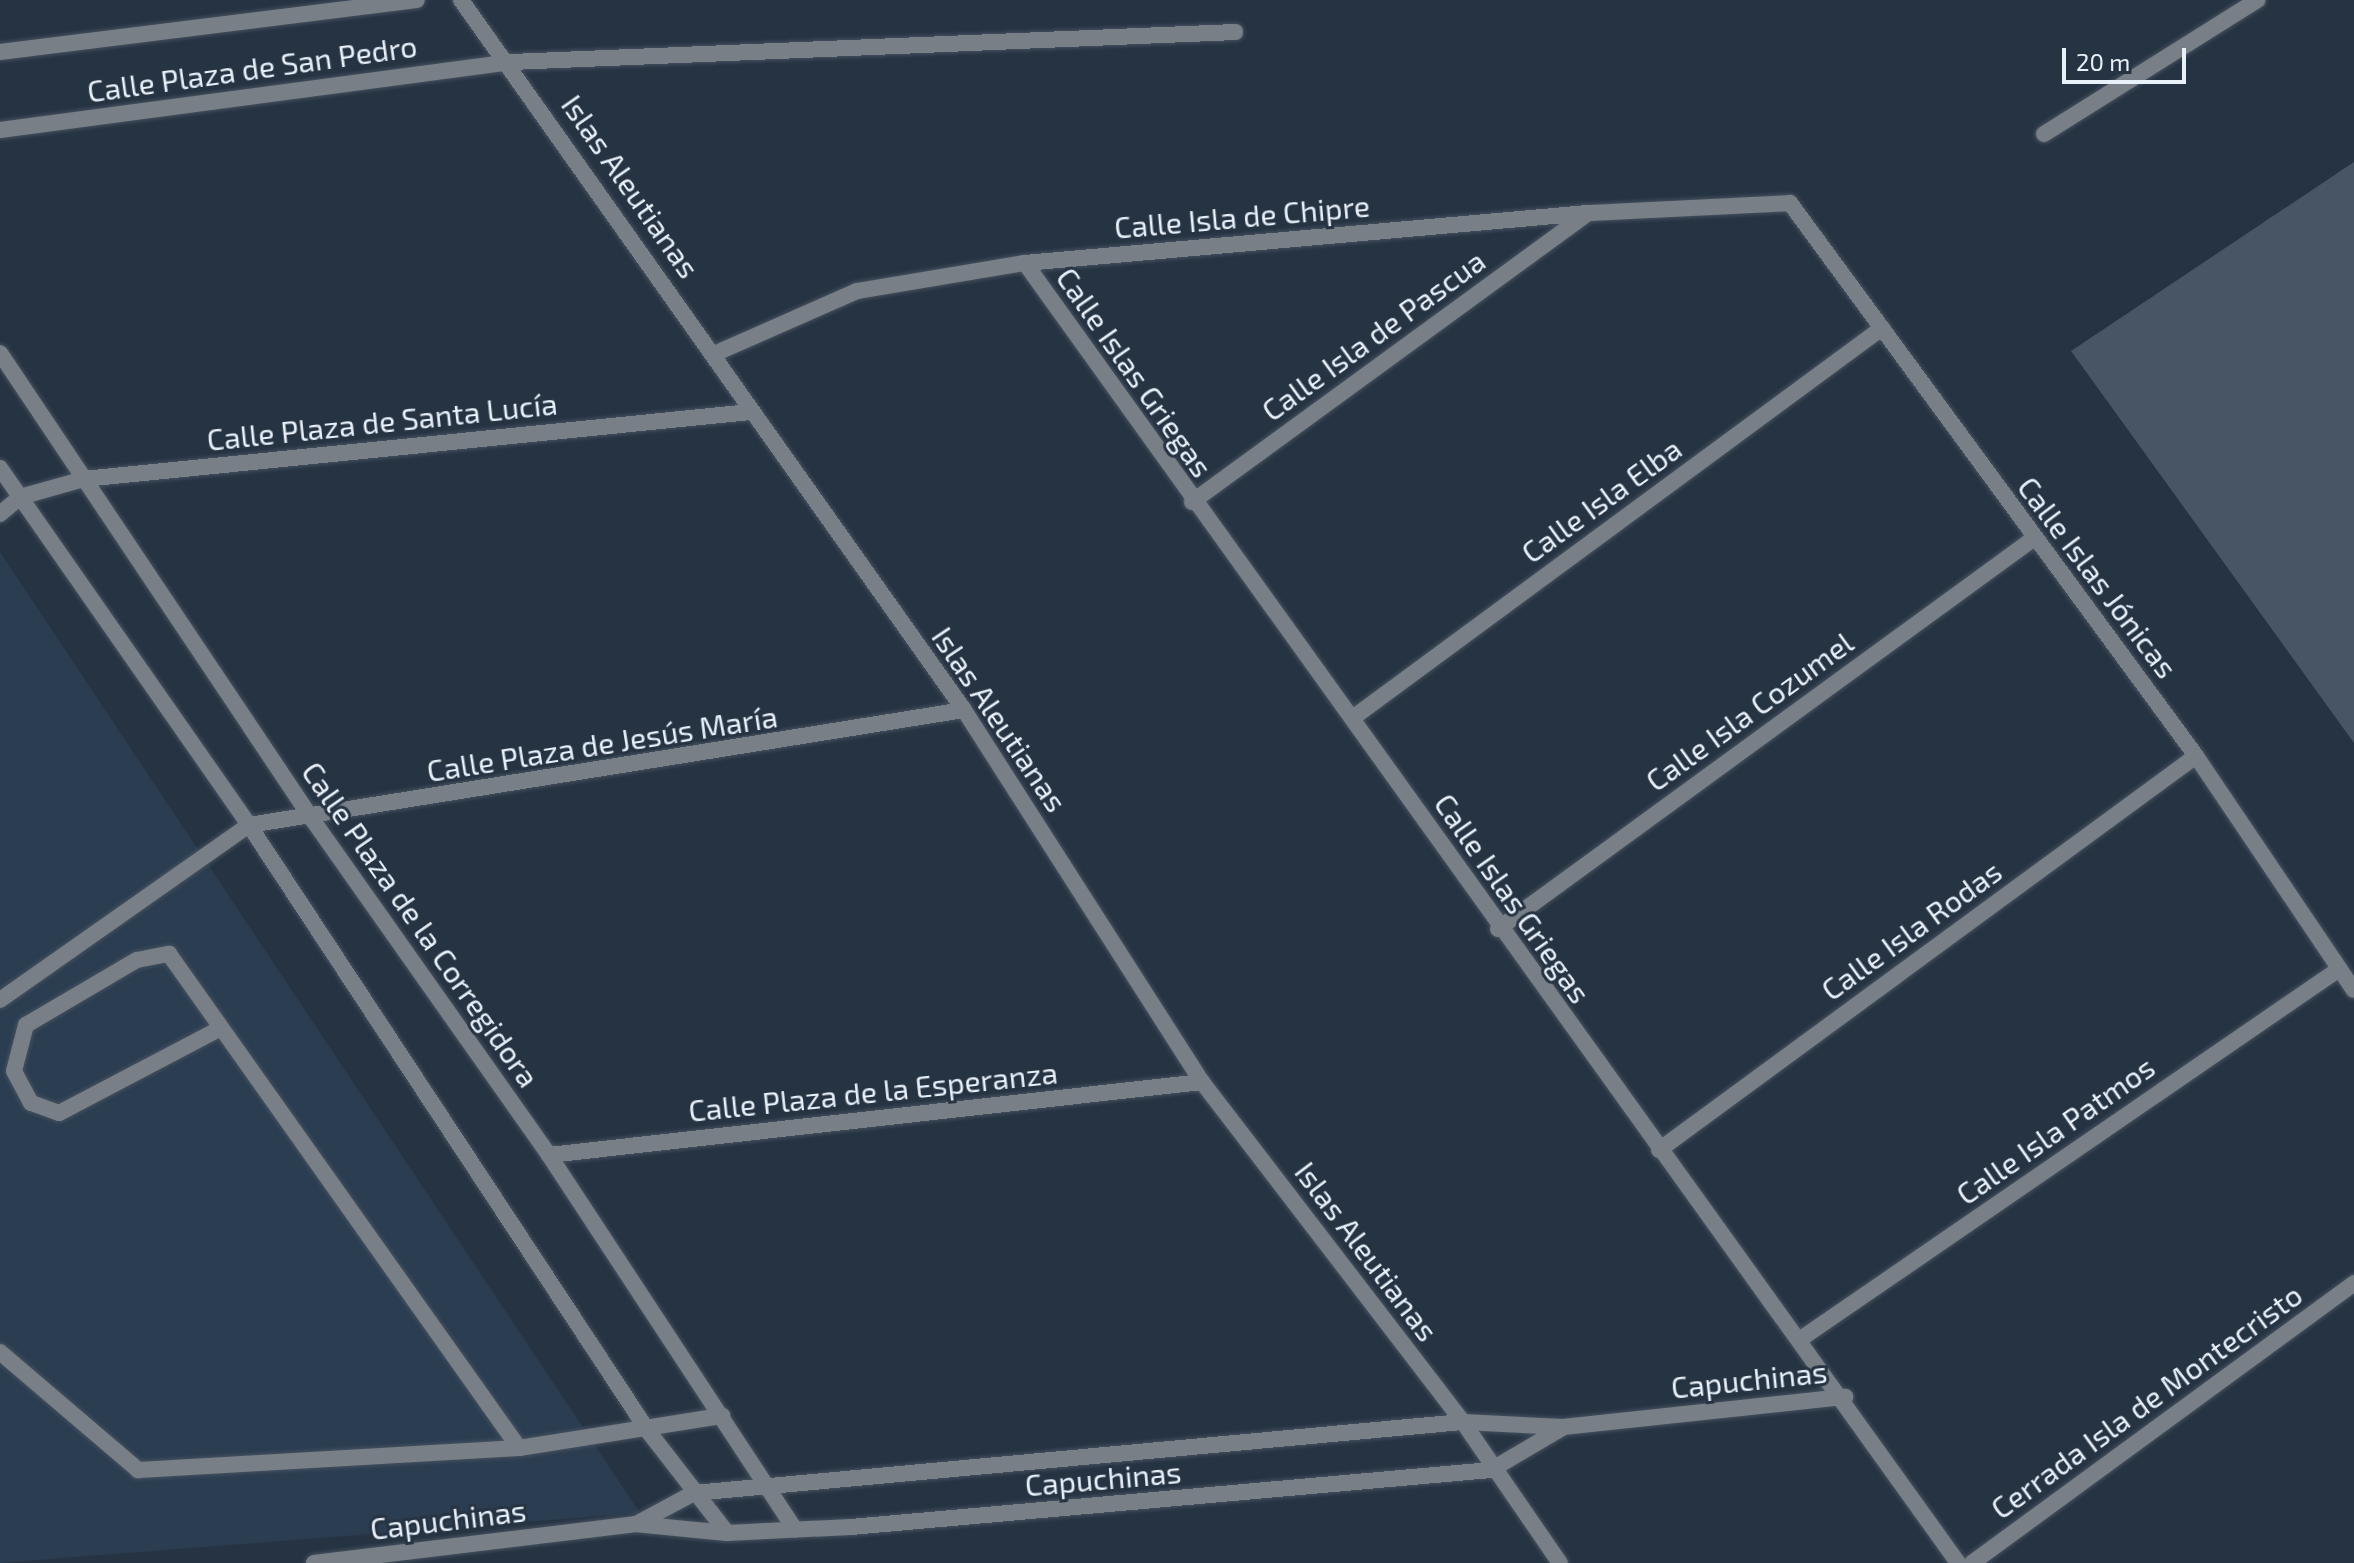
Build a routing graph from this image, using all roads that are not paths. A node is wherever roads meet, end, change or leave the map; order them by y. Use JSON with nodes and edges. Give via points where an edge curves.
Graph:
{"nodes":[{"id":1,"x":417,"y":0,"type":"edge"},
{"id":2,"x":461,"y":0,"type":"edge"},
{"id":3,"x":2258,"y":0,"type":"edge"},
{"id":4,"x":1235,"y":32,"type":"dead end"},
{"id":5,"x":0,"y":52,"type":"edge"},
{"id":6,"x":511,"y":62,"type":"junction"},
{"id":7,"x":0,"y":130,"type":"edge"},
{"id":8,"x":2044,"y":134,"type":"dead end"},
{"id":9,"x":1790,"y":203,"type":"joint"},
{"id":10,"x":1588,"y":213,"type":"junction"},
{"id":11,"x":1025,"y":263,"type":"junction"},
{"id":12,"x":1882,"y":328,"type":"junction"},
{"id":13,"x":0,"y":353,"type":"edge"},
{"id":14,"x":714,"y":354,"type":"junction"},
{"id":15,"x":751,"y":412,"type":"junction"},
{"id":16,"x":0,"y":468,"type":"edge"},
{"id":17,"x":84,"y":479,"type":"junction"},
{"id":18,"x":20,"y":497,"type":"junction"},
{"id":19,"x":1192,"y":502,"type":"junction"},
{"id":20,"x":0,"y":514,"type":"edge"},
{"id":21,"x":2033,"y":539,"type":"junction"},
{"id":22,"x":964,"y":710,"type":"junction"},
{"id":23,"x":1354,"y":717,"type":"junction"},
{"id":24,"x":2196,"y":756,"type":"junction"},
{"id":25,"x":312,"y":819,"type":"junction"},
{"id":26,"x":249,"y":825,"type":"junction"},
{"id":27,"x":1498,"y":929,"type":"junction"},
{"id":28,"x":2339,"y":969,"type":"junction"},
{"id":29,"x":2354,"y":990,"type":"edge"},
{"id":30,"x":0,"y":1000,"type":"edge"},
{"id":31,"x":221,"y":1028,"type":"junction"},
{"id":32,"x":1202,"y":1082,"type":"junction"},
{"id":33,"x":1659,"y":1150,"type":"junction"},
{"id":34,"x":549,"y":1155,"type":"junction"},
{"id":35,"x":2354,"y":1283,"type":"edge"},
{"id":36,"x":1802,"y":1338,"type":"junction"},
{"id":37,"x":0,"y":1352,"type":"edge"},
{"id":38,"x":1845,"y":1397,"type":"junction"},
{"id":39,"x":722,"y":1416,"type":"junction"},
{"id":40,"x":1463,"y":1422,"type":"junction"},
{"id":41,"x":1563,"y":1427,"type":"junction"},
{"id":42,"x":648,"y":1431,"type":"junction"},
{"id":43,"x":519,"y":1448,"type":"junction"},
{"id":44,"x":1491,"y":1470,"type":"junction"},
{"id":45,"x":767,"y":1485,"type":"junction"},
{"id":46,"x":694,"y":1493,"type":"junction"},
{"id":47,"x":635,"y":1524,"type":"junction"},
{"id":48,"x":795,"y":1529,"type":"junction"},
{"id":49,"x":727,"y":1533,"type":"junction"},
{"id":50,"x":314,"y":1563,"type":"edge"},
{"id":51,"x":1560,"y":1563,"type":"edge"},
{"id":52,"x":1958,"y":1563,"type":"edge"},
{"id":53,"x":1972,"y":1563,"type":"edge"}],
"edges":[{"from":1,"to":5,"type":"street","name":"Calle Plaza de San Pedro"},
{"from":2,"to":6,"type":"street","name":"Islas Aleutianas"},
{"from":3,"to":8,"type":"street"},
{"from":4,"to":6,"type":"street","name":"Calle Plaza de San Pedro"},
{"from":6,"to":7,"type":"street","name":"Calle Plaza de San Pedro"},
{"from":6,"to":14,"type":"street","name":"Islas Aleutianas"},
{"from":9,"to":10,"type":"street","name":"Calle Isla de Chipre"},
{"from":9,"to":12,"type":"street","name":"Calle Islas Jónicas"},
{"from":10,"to":11,"type":"street","name":"Calle Isla de Chipre"},
{"from":10,"to":19,"type":"street","name":"Calle Isla de Pascua"},
{"from":11,"to":14,"type":"street","name":"Calle Isla de Chipre","via":[[857,291]]},
{"from":11,"to":19,"type":"street","name":"Calle Islas Griegas"},
{"from":12,"to":21,"type":"street","name":"Calle Islas Jónicas"},
{"from":12,"to":23,"type":"street","name":"Calle Isla Elba"},
{"from":13,"to":17,"type":"street","name":"Calle Plaza de la Corregidora"},
{"from":14,"to":15,"type":"street","name":"Islas Aleutianas"},
{"from":15,"to":17,"type":"street","name":"Calle Plaza de Santa Lucía"},
{"from":15,"to":22,"type":"street","name":"Islas Aleutianas"},
{"from":16,"to":18,"type":"street"},
{"from":17,"to":18,"type":"street","name":"Calle Plaza de Santa Lucía"},
{"from":17,"to":25,"type":"street","name":"Calle Plaza de la Corregidora"},
{"from":18,"to":20,"type":"street"},
{"from":18,"to":26,"type":"street"},
{"from":19,"to":23,"type":"street","name":"Calle Islas Griegas"},
{"from":21,"to":24,"type":"street","name":"Calle Islas Jónicas"},
{"from":21,"to":27,"type":"street","name":"Calle Isla Cozumel"},
{"from":22,"to":25,"type":"street","name":"Calle Plaza de Jesús María"},
{"from":22,"to":32,"type":"street","name":"Islas Aleutianas"},
{"from":23,"to":27,"type":"street","name":"Calle Islas Griegas"},
{"from":24,"to":28,"type":"street","name":"Calle Islas Jónicas"},
{"from":24,"to":33,"type":"street","name":"Calle Isla Rodas"},
{"from":25,"to":26,"type":"street","name":"Calle Plaza de Jesús María"},
{"from":25,"to":34,"type":"street","name":"Calle Plaza de la Corregidora"},
{"from":26,"to":30,"type":"street"},
{"from":26,"to":42,"type":"street"},
{"from":27,"to":33,"type":"street","name":"Calle Islas Griegas"},
{"from":28,"to":29,"type":"street","name":"Calle Islas Jónicas"},
{"from":28,"to":36,"type":"street","name":"Calle Isla Patmos"},
{"from":31,"to":31,"type":"street","via":[[59,1113],[31,1103],[14,1071],[26,1025],[137,960],[169,954]]},
{"from":31,"to":43,"type":"street"},
{"from":32,"to":34,"type":"street","name":"Calle Plaza de la Esperanza"},
{"from":32,"to":40,"type":"street","name":"Islas Aleutianas"},
{"from":33,"to":36,"type":"street","name":"Calle Islas Griegas"},
{"from":34,"to":39,"type":"street","name":"Calle Plaza de la Corregidora"},
{"from":35,"to":53,"type":"street","name":"Cerrada Isla de Montecristo"},
{"from":36,"to":38,"type":"street","name":"Calle Islas Griegas"},
{"from":37,"to":43,"type":"street","via":[[138,1470]]},
{"from":38,"to":41,"type":"street","name":"Capuchinas"},
{"from":38,"to":52,"type":"street","name":"Calle Islas Griegas"},
{"from":39,"to":42,"type":"street"},
{"from":39,"to":45,"type":"street","name":"Calle Plaza de la Corregidora"},
{"from":40,"to":41,"type":"street","name":"Capuchinas"},
{"from":40,"to":44,"type":"street","name":"Islas Aleutianas"},
{"from":40,"to":45,"type":"street","name":"Capuchinas"},
{"from":41,"to":44,"type":"street","name":"Capuchinas"},
{"from":42,"to":43,"type":"street"},
{"from":42,"to":46,"type":"street"},
{"from":44,"to":48,"type":"street","name":"Capuchinas"},
{"from":44,"to":51,"type":"street","name":"Islas Aleutianas"},
{"from":45,"to":46,"type":"street","name":"Capuchinas"},
{"from":45,"to":48,"type":"street","name":"Calle Plaza de la Corregidora"},
{"from":46,"to":47,"type":"street","name":"Capuchinas"},
{"from":46,"to":49,"type":"street"},
{"from":47,"to":49,"type":"street","name":"Capuchinas"},
{"from":47,"to":50,"type":"street","name":"Capuchinas"},
{"from":48,"to":49,"type":"street","name":"Capuchinas"}]}
